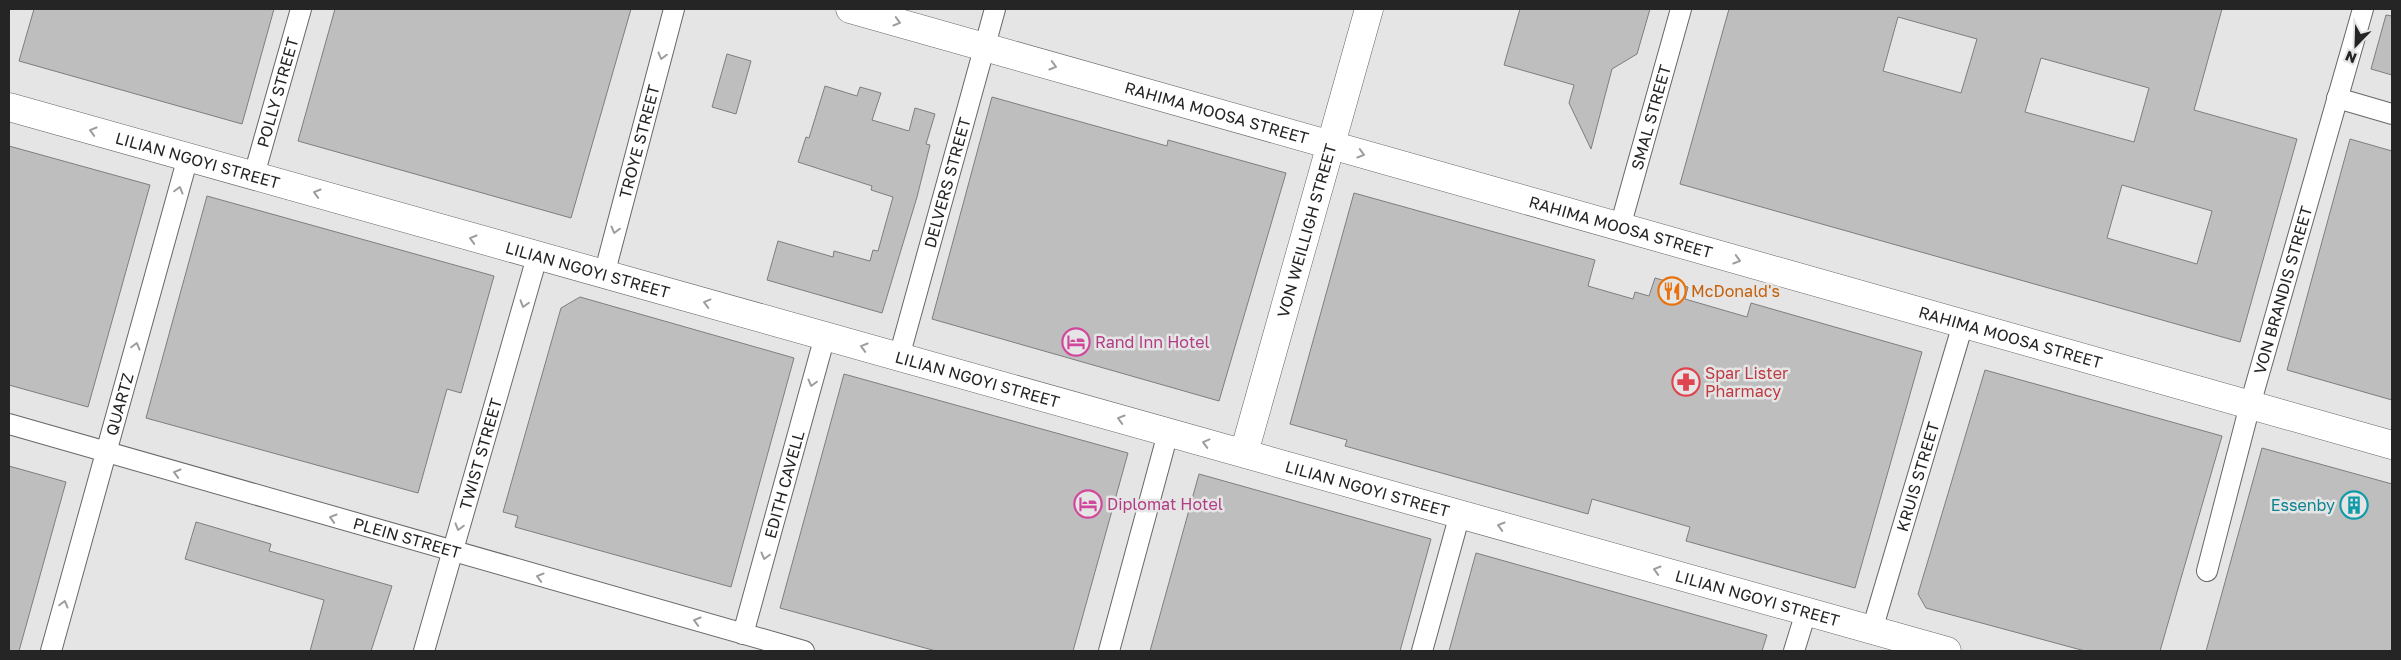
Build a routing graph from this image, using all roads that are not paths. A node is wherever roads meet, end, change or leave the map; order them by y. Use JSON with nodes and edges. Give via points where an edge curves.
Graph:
{"nodes":[{"id":1,"x":302,"y":9,"type":"edge"},
{"id":2,"x":674,"y":9,"type":"edge"},
{"id":3,"x":850,"y":9,"type":"edge"},
{"id":4,"x":996,"y":9,"type":"edge"},
{"id":5,"x":1369,"y":9,"type":"edge"},
{"id":6,"x":1681,"y":9,"type":"edge"},
{"id":7,"x":2363,"y":9,"type":"edge"},
{"id":8,"x":985,"y":47,"type":"junction"},
{"id":9,"x":2337,"y":98,"type":"junction"},
{"id":10,"x":9,"y":107,"type":"edge"},
{"id":11,"x":2392,"y":114,"type":"edge"},
{"id":12,"x":1330,"y":145,"type":"junction"},
{"id":13,"x":188,"y":158,"type":"junction"},
{"id":14,"x":254,"y":175,"type":"junction"},
{"id":15,"x":1620,"y":227,"type":"junction"},
{"id":16,"x":537,"y":257,"type":"junction"},
{"id":17,"x":604,"y":275,"type":"junction"},
{"id":18,"x":1962,"y":324,"type":"junction"},
{"id":19,"x":825,"y":336,"type":"junction"},
{"id":20,"x":899,"y":356,"type":"junction"},
{"id":21,"x":2250,"y":404,"type":"junction"},
{"id":22,"x":9,"y":424,"type":"edge"},
{"id":23,"x":1168,"y":433,"type":"junction"},
{"id":24,"x":2392,"y":445,"type":"edge"},
{"id":25,"x":106,"y":452,"type":"junction"},
{"id":26,"x":1244,"y":453,"type":"junction"},
{"id":27,"x":1460,"y":514,"type":"junction"},
{"id":28,"x":451,"y":552,"type":"junction"},
{"id":29,"x":2207,"y":571,"type":"dead end"},
{"id":30,"x":1806,"y":612,"type":"junction"},
{"id":31,"x":1872,"y":630,"type":"junction"},
{"id":32,"x":744,"y":634,"type":"junction"},
{"id":33,"x":51,"y":651,"type":"edge"},
{"id":34,"x":424,"y":651,"type":"edge"},
{"id":35,"x":804,"y":651,"type":"edge"},
{"id":36,"x":1109,"y":651,"type":"edge"},
{"id":37,"x":1422,"y":651,"type":"edge"},
{"id":38,"x":1794,"y":651,"type":"edge"},
{"id":39,"x":1947,"y":651,"type":"edge"}],
"edges":[{"from":1,"to":14,"type":"street","name":"POLLY STREET"},
{"from":2,"to":17,"type":"street","name":"TROYE STREET","one_way":true},
{"from":3,"to":8,"type":"street","name":"RAHIMA MOOSA STREET","one_way":true},
{"from":4,"to":8,"type":"street","name":"DELVERS STREET"},
{"from":5,"to":12,"type":"street","name":"VON WEILLIGH STREET"},
{"from":6,"to":15,"type":"street","name":"SMAL STREET"},
{"from":7,"to":9,"type":"street","name":"VON BRANDIS STREET"},
{"from":8,"to":12,"type":"street","name":"RAHIMA MOOSA STREET","one_way":true},
{"from":8,"to":20,"type":"street","name":"DELVERS STREET"},
{"from":9,"to":11,"type":"street"},
{"from":9,"to":21,"type":"street","name":"VON BRANDIS STREET"},
{"from":13,"to":10,"type":"street","name":"LILIAN NGOYI STREET","one_way":true},
{"from":12,"to":15,"type":"street","name":"RAHIMA MOOSA STREET","one_way":true},
{"from":12,"to":26,"type":"street","name":"VON WEILLIGH STREET"},
{"from":13,"to":14,"type":"street","name":"LILIAN NGOYI STREET"},
{"from":25,"to":13,"type":"street","name":"QUARTZ","one_way":true},
{"from":16,"to":14,"type":"street","name":"LILIAN NGOYI STREET","one_way":true},
{"from":15,"to":18,"type":"street","name":"RAHIMA MOOSA STREET","one_way":true},
{"from":16,"to":17,"type":"street","name":"LILIAN NGOYI STREET"},
{"from":16,"to":28,"type":"street","name":"TWIST STREET","one_way":true},
{"from":19,"to":17,"type":"street","name":"LILIAN NGOYI STREET","one_way":true},
{"from":18,"to":21,"type":"street","name":"RAHIMA MOOSA STREET"},
{"from":18,"to":31,"type":"street","name":"KRUIS STREET"},
{"from":20,"to":19,"type":"street","name":"LILIAN NGOYI STREET","one_way":true},
{"from":19,"to":32,"type":"street","name":"EDITH CAVELL","one_way":true},
{"from":23,"to":20,"type":"street","name":"LILIAN NGOYI STREET","one_way":true},
{"from":21,"to":24,"type":"street","name":"RAHIMA MOOSA STREET"},
{"from":21,"to":29,"type":"street","name":"VON BRANDIS STREET"},
{"from":22,"to":25,"type":"street","name":"PLEIN STREET"},
{"from":26,"to":23,"type":"street","name":"LILIAN NGOYI STREET","one_way":true},
{"from":23,"to":36,"type":"street"},
{"from":28,"to":25,"type":"street","name":"PLEIN STREET","one_way":true},
{"from":33,"to":25,"type":"street","name":"QUARTZ","one_way":true},
{"from":26,"to":27,"type":"street","name":"LILIAN NGOYI STREET"},
{"from":30,"to":27,"type":"street","name":"LILIAN NGOYI STREET","one_way":true},
{"from":27,"to":37,"type":"street"},
{"from":32,"to":28,"type":"street","name":"PLEIN STREET","one_way":true},
{"from":28,"to":34,"type":"street","name":"TWIST STREET"},
{"from":30,"to":31,"type":"street","name":"LILIAN NGOYI STREET"},
{"from":30,"to":38,"type":"street"},
{"from":31,"to":39,"type":"street","name":"LILIAN NGOYI STREET"},
{"from":32,"to":35,"type":"street","name":"PLEIN STREET"}]}
